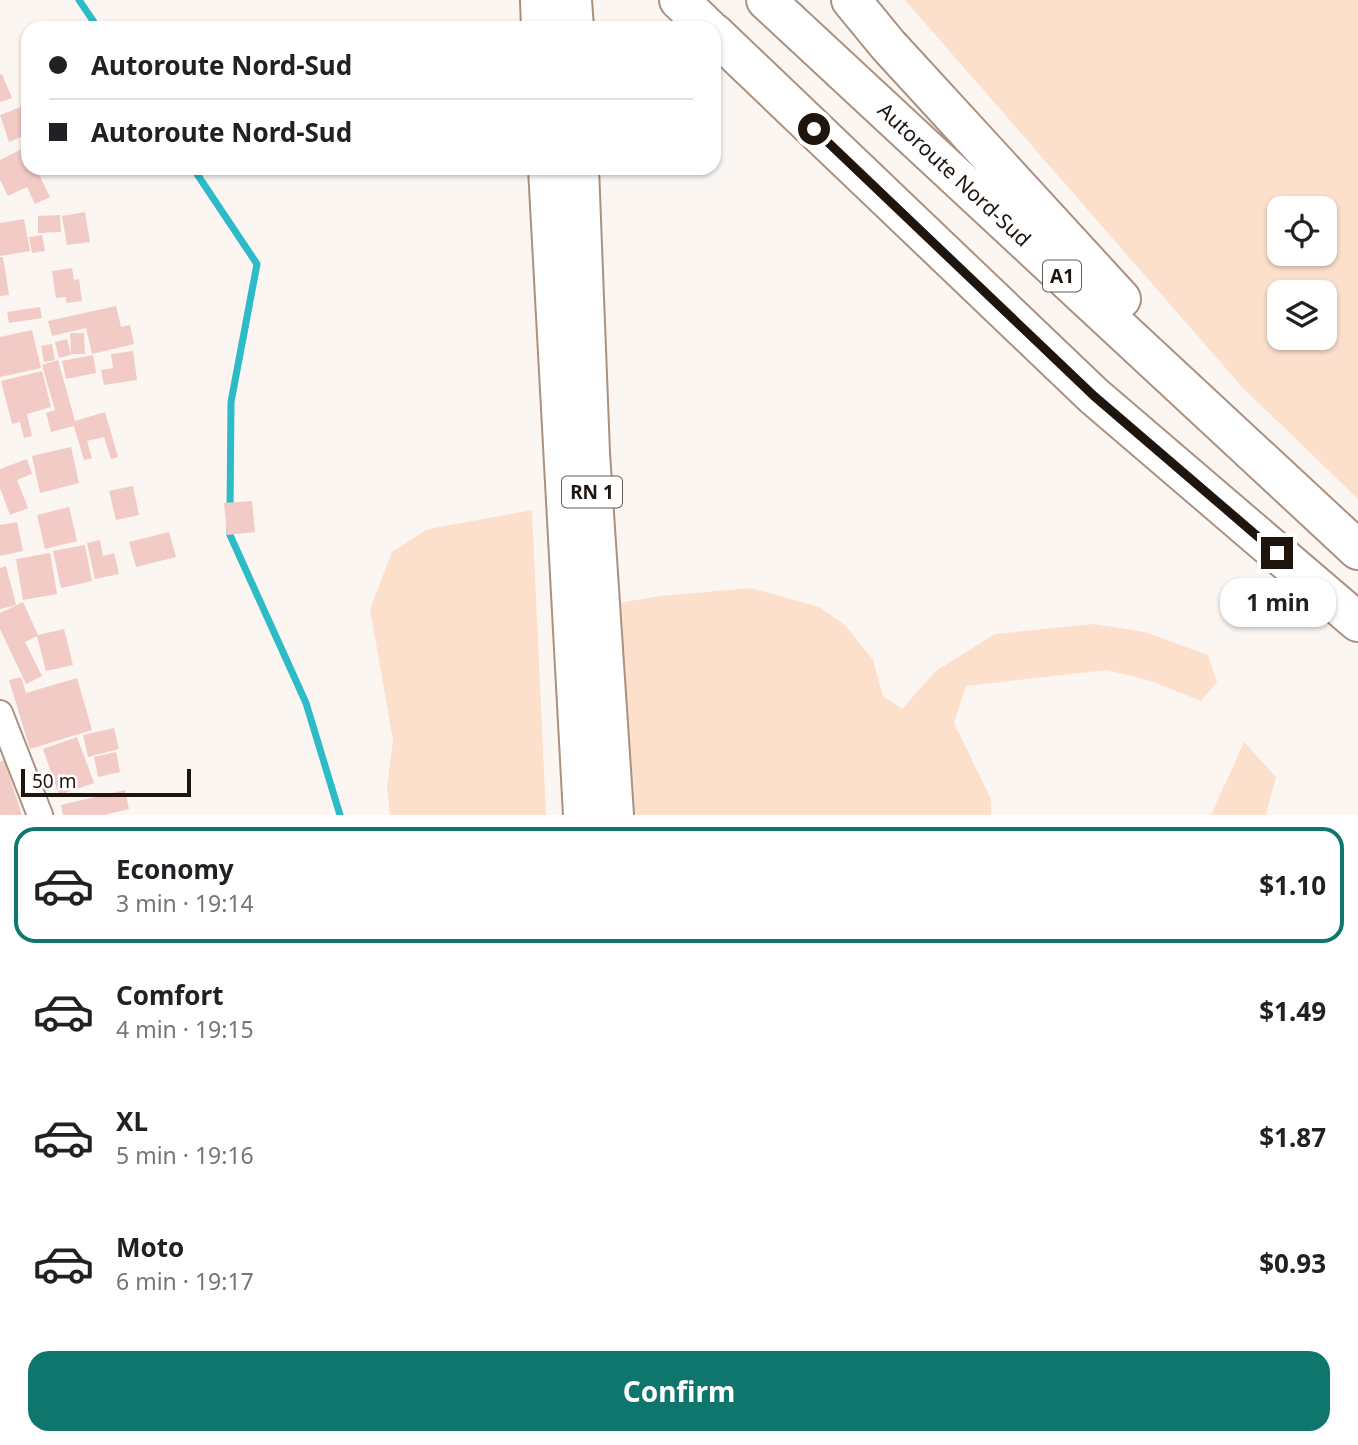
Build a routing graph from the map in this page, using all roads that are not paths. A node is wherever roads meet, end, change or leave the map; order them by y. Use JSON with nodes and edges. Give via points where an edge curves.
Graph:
{"nodes":[{"id":1,"x":540,"y":0,"type":"edge"},
{"id":2,"x":572,"y":0,"type":"edge"},
{"id":3,"x":679,"y":0,"type":"edge"},
{"id":4,"x":766,"y":0,"type":"edge"},
{"id":5,"x":851,"y":0,"type":"edge"},
{"id":6,"x":541,"y":21,"type":"edge"},
{"id":7,"x":573,"y":21,"type":"edge"},
{"id":8,"x":701,"y":21,"type":"edge"},
{"id":9,"x":721,"y":40,"type":"edge"},
{"id":10,"x":548,"y":175,"type":"edge"},
{"id":11,"x":579,"y":175,"type":"edge"},
{"id":12,"x":1351,"y":545,"type":"edge"},
{"id":13,"x":1358,"y":622,"type":"edge"},
{"id":14,"x":0,"y":713,"type":"edge"},
{"id":15,"x":40,"y":815,"type":"edge"},
{"id":16,"x":583,"y":815,"type":"edge"},
{"id":17,"x":614,"y":815,"type":"edge"}],
"edges":[{"from":1,"to":6,"type":"main road"},
{"from":2,"to":7,"type":"main road"},
{"from":3,"to":8,"type":"main road"},
{"from":4,"to":12,"type":"main road","name":"Autoroute Nord-Sud","number":"A1"},
{"from":5,"to":12,"type":"main road","via":[[888,46]]},
{"from":9,"to":13,"type":"main road","via":[[1094,396]]},
{"from":10,"to":16,"type":"main road","number":"RN 1"},
{"from":11,"to":17,"type":"main road","number":"RN 1","via":[[590,453]]},
{"from":14,"to":15,"type":"street"}]}
